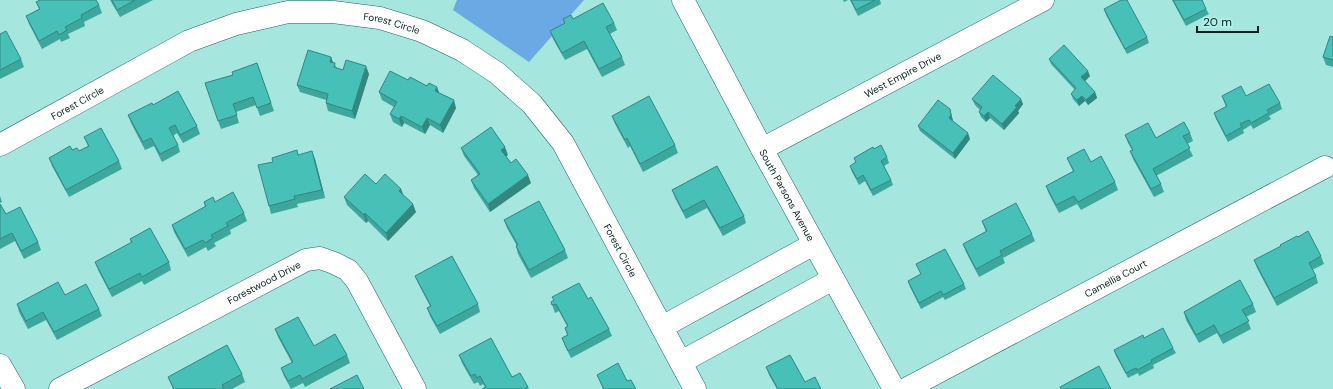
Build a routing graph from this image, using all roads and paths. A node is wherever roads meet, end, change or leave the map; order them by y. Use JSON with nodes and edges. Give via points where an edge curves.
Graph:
{"nodes":[{"id":1,"x":683,"y":0,"type":"edge"},
{"id":2,"x":1043,"y":0,"type":"edge"},
{"id":3,"x":0,"y":145,"type":"edge"},
{"id":4,"x":762,"y":149,"type":"junction"},
{"id":5,"x":1326,"y":167,"type":"dead end"},
{"id":6,"x":814,"y":244,"type":"junction"},
{"id":7,"x":833,"y":279,"type":"junction"},
{"id":8,"x":662,"y":327,"type":"junction"},
{"id":9,"x":681,"y":362,"type":"junction"},
{"id":10,"x":0,"y":365,"type":"edge"},
{"id":11,"x":14,"y":389,"type":"edge"},
{"id":12,"x":60,"y":389,"type":"edge"},
{"id":13,"x":415,"y":389,"type":"edge"},
{"id":14,"x":695,"y":389,"type":"edge"},
{"id":15,"x":894,"y":389,"type":"edge"},
{"id":16,"x":906,"y":389,"type":"edge"}],
"edges":[{"from":1,"to":4,"type":"street","name":"South Parsons Avenue"},
{"from":2,"to":4,"type":"street","name":"West Empire Drive"},
{"from":3,"to":8,"type":"street","name":"Forest Circle","via":[[189,42],[236,24],[288,12],[333,12],[380,18],[422,30],[462,50],[497,73],[532,104],[563,143]]},
{"from":4,"to":6,"type":"street","name":"South Parsons Avenue"},
{"from":5,"to":16,"type":"street","name":"Camellia Court"},
{"from":6,"to":7,"type":"street","name":"South Parsons Avenue"},
{"from":6,"to":8,"type":"street"},
{"from":7,"to":9,"type":"street"},
{"from":7,"to":15,"type":"street","name":"South Parsons Avenue"},
{"from":8,"to":9,"type":"street","name":"Forest Circle"},
{"from":9,"to":14,"type":"street","name":"Forest Circle"},
{"from":10,"to":11,"type":"street"},
{"from":12,"to":13,"type":"street","name":"Forestwood Drive","via":[[306,260],[320,258],[348,270],[357,281]]}]}
